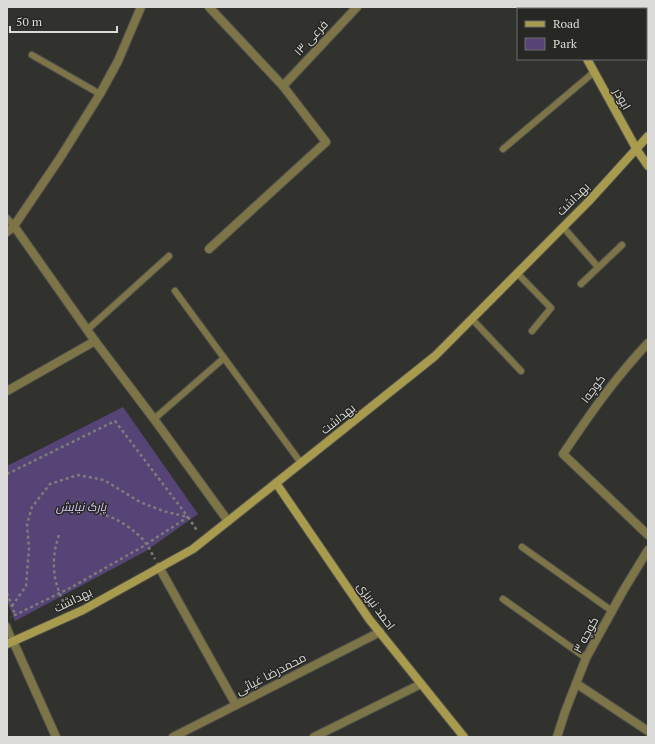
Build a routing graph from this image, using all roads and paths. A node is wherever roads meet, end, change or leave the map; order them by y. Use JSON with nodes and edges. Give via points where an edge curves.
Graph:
{"nodes":[{"id":1,"x":141,"y":7,"type":"edge"},
{"id":2,"x":210,"y":7,"type":"edge"},
{"id":3,"x":357,"y":7,"type":"edge"},
{"id":4,"x":32,"y":55,"type":"dead end"},
{"id":5,"x":588,"y":60,"type":"edge"},
{"id":6,"x":594,"y":72,"type":"junction"},
{"id":7,"x":283,"y":86,"type":"junction"},
{"id":8,"x":100,"y":94,"type":"junction"},
{"id":9,"x":648,"y":136,"type":"edge"},
{"id":10,"x":648,"y":141,"type":"edge"},
{"id":11,"x":503,"y":149,"type":"dead end"},
{"id":12,"x":637,"y":150,"type":"junction"},
{"id":13,"x":648,"y":166,"type":"edge"},
{"id":14,"x":7,"y":218,"type":"edge"},
{"id":15,"x":14,"y":226,"type":"junction"},
{"id":16,"x":563,"y":227,"type":"junction"},
{"id":17,"x":7,"y":232,"type":"edge"},
{"id":18,"x":622,"y":245,"type":"dead end"},
{"id":19,"x":209,"y":249,"type":"dead end"},
{"id":20,"x":169,"y":256,"type":"dead end"},
{"id":21,"x":598,"y":267,"type":"junction"},
{"id":22,"x":517,"y":273,"type":"junction"},
{"id":23,"x":581,"y":284,"type":"dead end"},
{"id":24,"x":175,"y":291,"type":"dead end"},
{"id":25,"x":472,"y":319,"type":"junction"},
{"id":26,"x":87,"y":330,"type":"junction"},
{"id":27,"x":532,"y":331,"type":"dead end"},
{"id":28,"x":95,"y":341,"type":"junction"},
{"id":29,"x":648,"y":343,"type":"edge"},
{"id":30,"x":224,"y":358,"type":"junction"},
{"id":31,"x":521,"y":371,"type":"dead end"},
{"id":32,"x":7,"y":390,"type":"edge"},
{"id":33,"x":154,"y":419,"type":"junction"},
{"id":34,"x":301,"y":463,"type":"junction"},
{"id":35,"x":7,"y":474,"type":"edge"},
{"id":36,"x":276,"y":483,"type":"junction"},
{"id":37,"x":100,"y":514,"type":"dead end"},
{"id":38,"x":188,"y":516,"type":"junction"},
{"id":39,"x":228,"y":521,"type":"junction"},
{"id":40,"x":59,"y":535,"type":"dead end"},
{"id":41,"x":648,"y":535,"type":"edge"},
{"id":42,"x":204,"y":540,"type":"junction"},
{"id":43,"x":147,"y":544,"type":"junction"},
{"id":44,"x":522,"y":547,"type":"dead end"},
{"id":45,"x":648,"y":550,"type":"edge"},
{"id":46,"x":159,"y":567,"type":"junction"},
{"id":47,"x":7,"y":593,"type":"edge"},
{"id":48,"x":59,"y":593,"type":"junction"},
{"id":49,"x":503,"y":599,"type":"dead end"},
{"id":50,"x":12,"y":606,"type":"junction"},
{"id":51,"x":612,"y":611,"type":"junction"},
{"id":52,"x":70,"y":615,"type":"junction"},
{"id":53,"x":7,"y":626,"type":"edge"},
{"id":54,"x":380,"y":632,"type":"junction"},
{"id":55,"x":10,"y":643,"type":"edge"},
{"id":56,"x":586,"y":658,"type":"junction"},
{"id":57,"x":421,"y":684,"type":"junction"},
{"id":58,"x":577,"y":684,"type":"junction"},
{"id":59,"x":236,"y":705,"type":"junction"},
{"id":60,"x":648,"y":731,"type":"edge"},
{"id":61,"x":56,"y":737,"type":"edge"},
{"id":62,"x":173,"y":737,"type":"edge"},
{"id":63,"x":314,"y":737,"type":"edge"},
{"id":64,"x":464,"y":737,"type":"edge"},
{"id":65,"x":558,"y":737,"type":"edge"}],
"edges":[{"from":1,"to":8,"type":"street","via":[[118,61]]},
{"from":2,"to":7,"type":"street"},
{"from":3,"to":7,"type":"street","name":"فرعی ۱۳"},
{"from":4,"to":8,"type":"lane"},
{"from":5,"to":6,"type":"street","name":"ابوذر"},
{"from":6,"to":11,"type":"lane"},
{"from":6,"to":12,"type":"street","name":"ابوذر"},
{"from":7,"to":19,"type":"street","via":[[326,142]]},
{"from":8,"to":15,"type":"street"},
{"from":9,"to":12,"type":"street"},
{"from":10,"to":12,"type":"street"},
{"from":12,"to":13,"type":"street","name":"ابوذر"},
{"from":12,"to":16,"type":"street","name":"بهداشت"},
{"from":14,"to":15,"type":"lane"},
{"from":15,"to":17,"type":"street"},
{"from":15,"to":26,"type":"street"},
{"from":16,"to":21,"type":"lane"},
{"from":16,"to":22,"type":"street","name":"بهداشت"},
{"from":18,"to":21,"type":"lane"},
{"from":20,"to":26,"type":"lane"},
{"from":21,"to":23,"type":"lane"},
{"from":22,"to":25,"type":"street","name":"بهداشت"},
{"from":22,"to":27,"type":"lane","via":[[551,308]]},
{"from":24,"to":30,"type":"lane"},
{"from":25,"to":31,"type":"lane"},
{"from":25,"to":34,"type":"street","name":"بهداشت","via":[[435,356]]},
{"from":26,"to":28,"type":"street"},
{"from":28,"to":32,"type":"street"},
{"from":28,"to":33,"type":"street"},
{"from":29,"to":41,"type":"street","name":"کوچه۱","via":[[602,397],[563,454]]},
{"from":30,"to":33,"type":"lane"},
{"from":30,"to":34,"type":"lane"},
{"from":33,"to":39,"type":"street"},
{"from":34,"to":36,"type":"street","name":"بهداشت"},
{"from":35,"to":38,"type":"path","via":[[115,421]]},
{"from":36,"to":39,"type":"street","name":"بهداشت"},
{"from":36,"to":54,"type":"street","name":"احمد نیریزی"},
{"from":37,"to":43,"type":"path","via":[[126,525]]},
{"from":38,"to":42,"type":"path"},
{"from":38,"to":43,"type":"path"},
{"from":38,"to":50,"type":"path","via":[[163,511],[140,502],[104,480],[78,475],[50,484],[32,507],[27,524],[29,548],[26,586]]},
{"from":39,"to":42,"type":"street","name":"بهداشت"},
{"from":40,"to":48,"type":"path","via":[[54,548],[53,571]]},
{"from":42,"to":46,"type":"street","name":"بهداشت","via":[[193,549]]},
{"from":43,"to":46,"type":"path"},
{"from":43,"to":48,"type":"path"},
{"from":44,"to":51,"type":"lane"},
{"from":45,"to":51,"type":"street","name":"کوچه ۳"},
{"from":46,"to":52,"type":"street","name":"بهداشت"},
{"from":46,"to":59,"type":"street"},
{"from":47,"to":50,"type":"path"},
{"from":48,"to":50,"type":"path","via":[[15,614]]},
{"from":48,"to":52,"type":"path"},
{"from":49,"to":56,"type":"lane"},
{"from":51,"to":56,"type":"street","name":"کوچه ۳"},
{"from":52,"to":55,"type":"street","name":"بهداشت"},
{"from":53,"to":55,"type":"lane"},
{"from":54,"to":57,"type":"street","name":"احمد نیریزی"},
{"from":54,"to":59,"type":"street","name":"محمدرضا غیاثی"},
{"from":55,"to":61,"type":"street"},
{"from":56,"to":58,"type":"street","name":"کوچه ۳"},
{"from":57,"to":63,"type":"street"},
{"from":57,"to":64,"type":"street","name":"احمد نیریزی"},
{"from":58,"to":60,"type":"street"},
{"from":58,"to":65,"type":"street","name":"کوچه ۳"},
{"from":59,"to":62,"type":"street","name":"محمدرضا غیاثی"}]}
